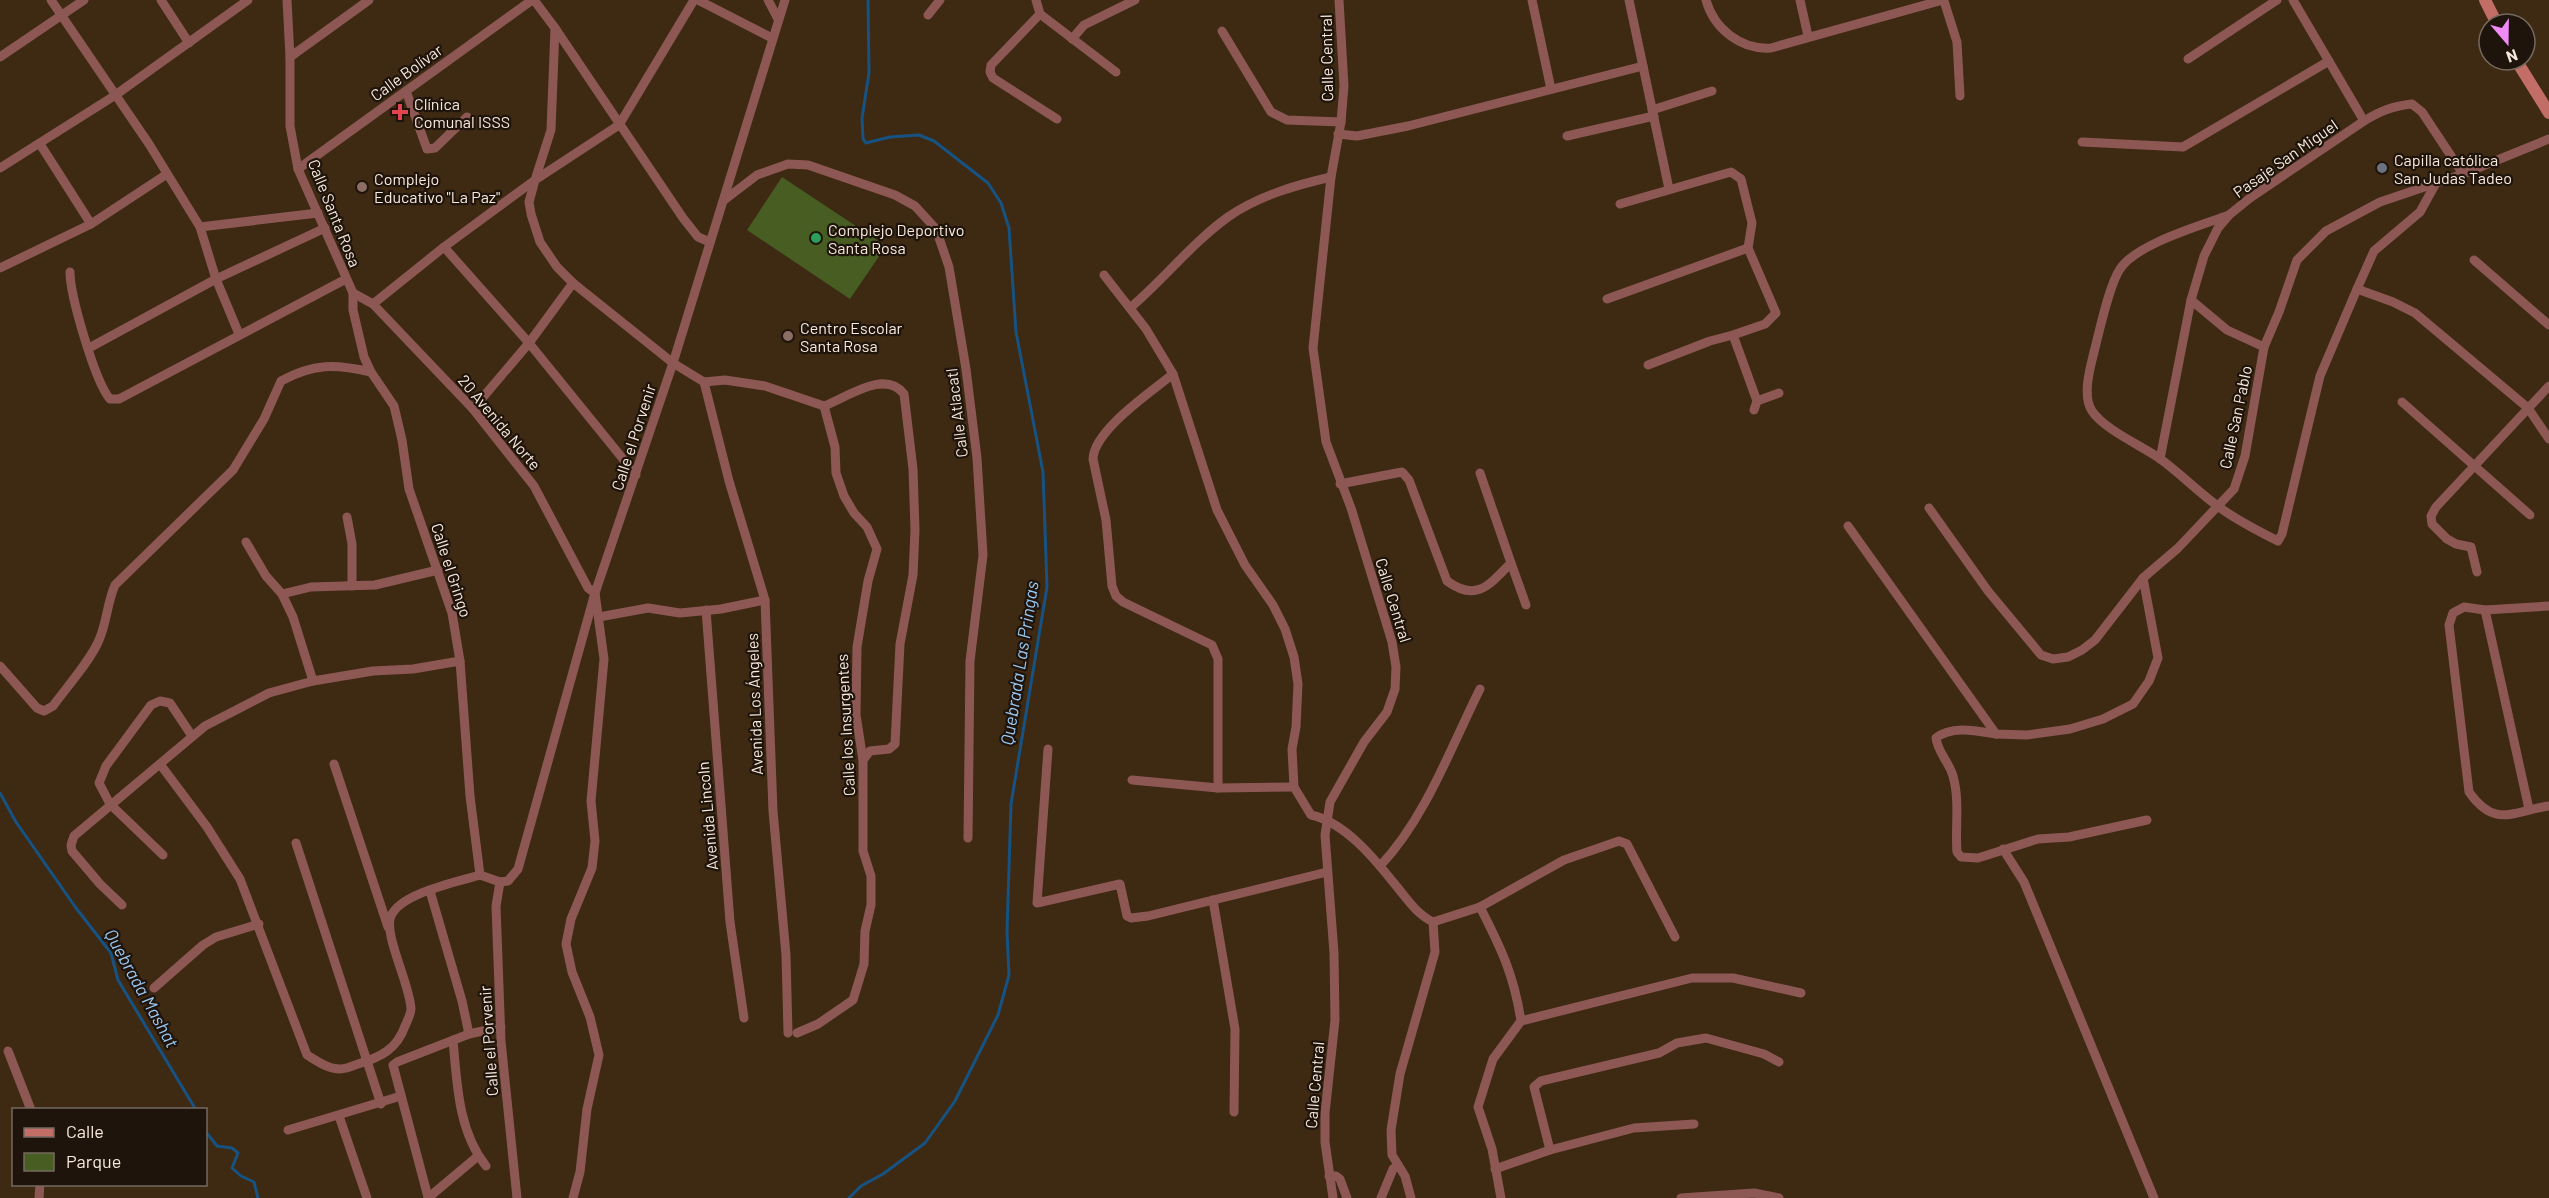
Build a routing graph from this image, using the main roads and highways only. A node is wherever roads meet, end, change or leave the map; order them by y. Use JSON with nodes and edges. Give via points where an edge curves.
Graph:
{"nodes":[{"id":1,"x":2523,"y":72,"type":"edge"},
{"id":2,"x":2549,"y":113,"type":"edge"}],
"edges":[{"from":1,"to":2,"type":"main road"}]}
